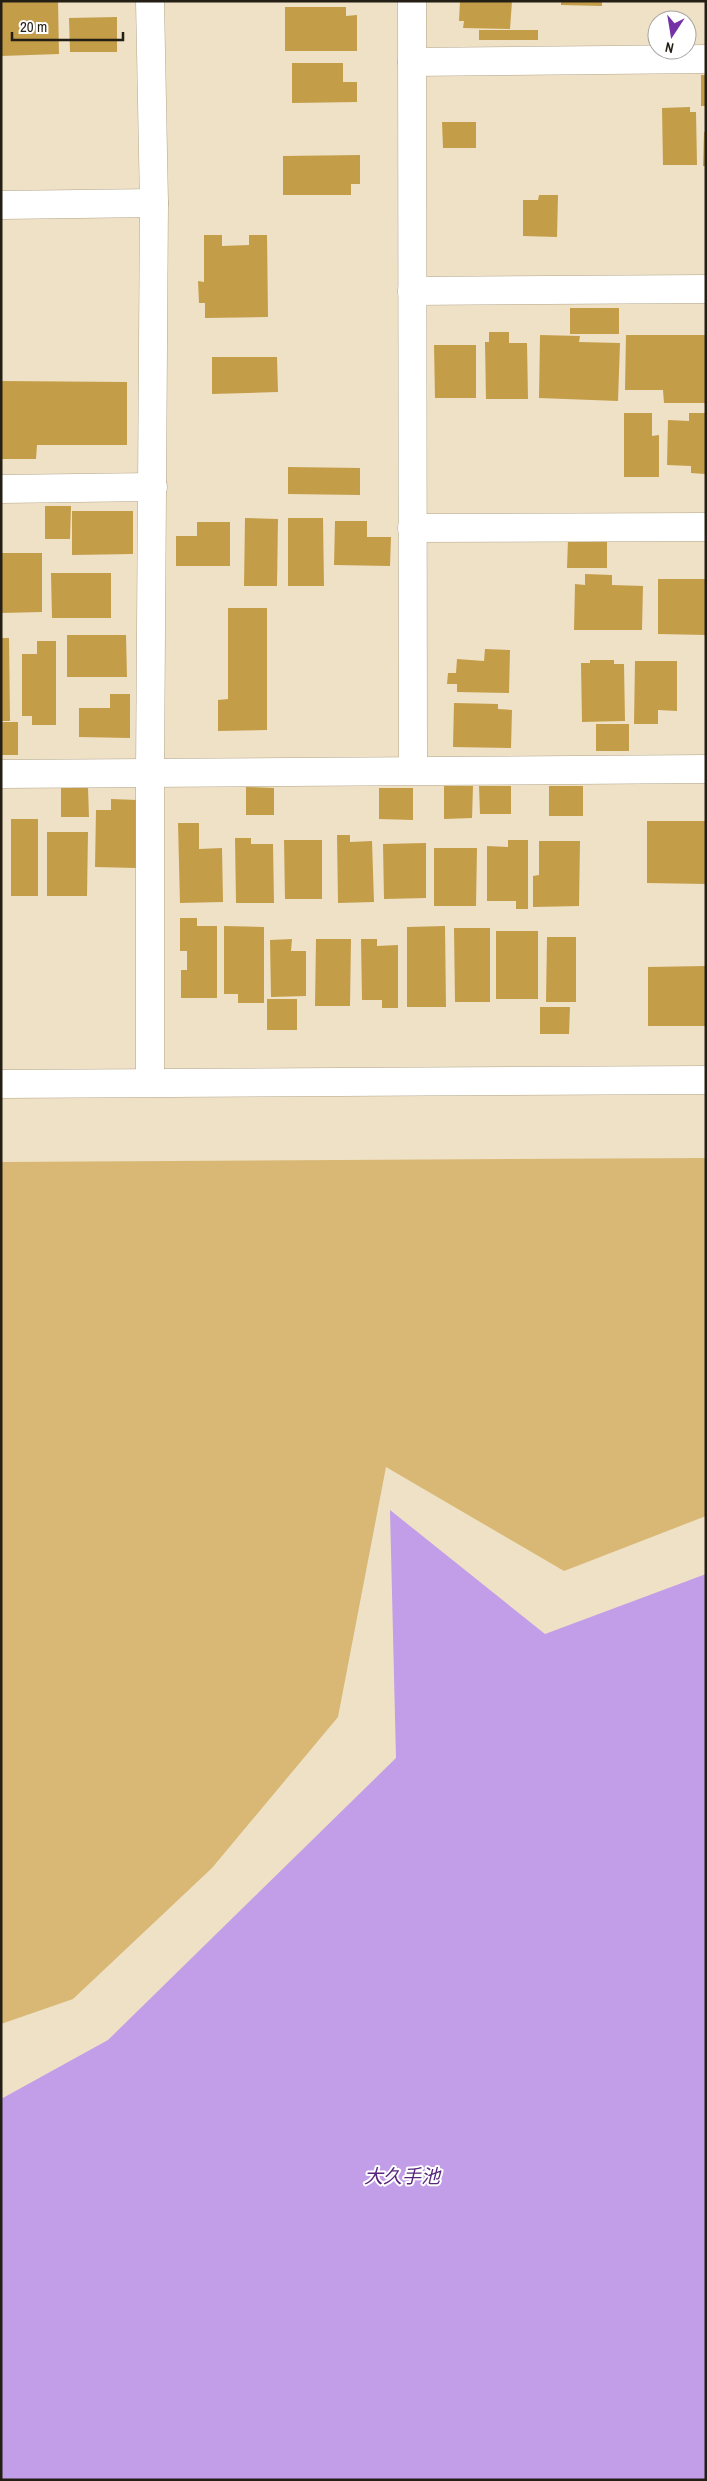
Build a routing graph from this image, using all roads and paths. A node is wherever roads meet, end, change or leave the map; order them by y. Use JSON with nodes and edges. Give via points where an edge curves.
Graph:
{"nodes":[{"id":1,"x":150,"y":1,"type":"edge"},
{"id":2,"x":412,"y":1,"type":"edge"},
{"id":3,"x":706,"y":59,"type":"edge"},
{"id":4,"x":412,"y":62,"type":"junction"},
{"id":5,"x":154,"y":203,"type":"junction"},
{"id":6,"x":1,"y":205,"type":"edge"},
{"id":7,"x":706,"y":289,"type":"edge"},
{"id":8,"x":412,"y":291,"type":"junction"},
{"id":9,"x":153,"y":487,"type":"junction"},
{"id":10,"x":1,"y":489,"type":"edge"},
{"id":11,"x":706,"y":527,"type":"edge"},
{"id":12,"x":412,"y":528,"type":"junction"},
{"id":13,"x":706,"y":769,"type":"edge"},
{"id":14,"x":413,"y":770,"type":"junction"},
{"id":15,"x":1,"y":774,"type":"edge"},
{"id":16,"x":150,"y":774,"type":"junction"},
{"id":17,"x":706,"y":1080,"type":"edge"},
{"id":18,"x":150,"y":1082,"type":"junction"},
{"id":19,"x":1,"y":1084,"type":"edge"}],
"edges":[{"from":1,"to":5,"type":"street"},
{"from":2,"to":4,"type":"street"},
{"from":3,"to":4,"type":"street"},
{"from":4,"to":8,"type":"street"},
{"from":5,"to":6,"type":"street"},
{"from":5,"to":9,"type":"street"},
{"from":7,"to":8,"type":"street"},
{"from":8,"to":12,"type":"street"},
{"from":9,"to":10,"type":"street"},
{"from":9,"to":16,"type":"street"},
{"from":11,"to":12,"type":"street"},
{"from":12,"to":14,"type":"street"},
{"from":13,"to":14,"type":"street"},
{"from":14,"to":16,"type":"street"},
{"from":15,"to":16,"type":"street"},
{"from":16,"to":18,"type":"street"},
{"from":17,"to":18,"type":"street"},
{"from":18,"to":19,"type":"street"}]}
